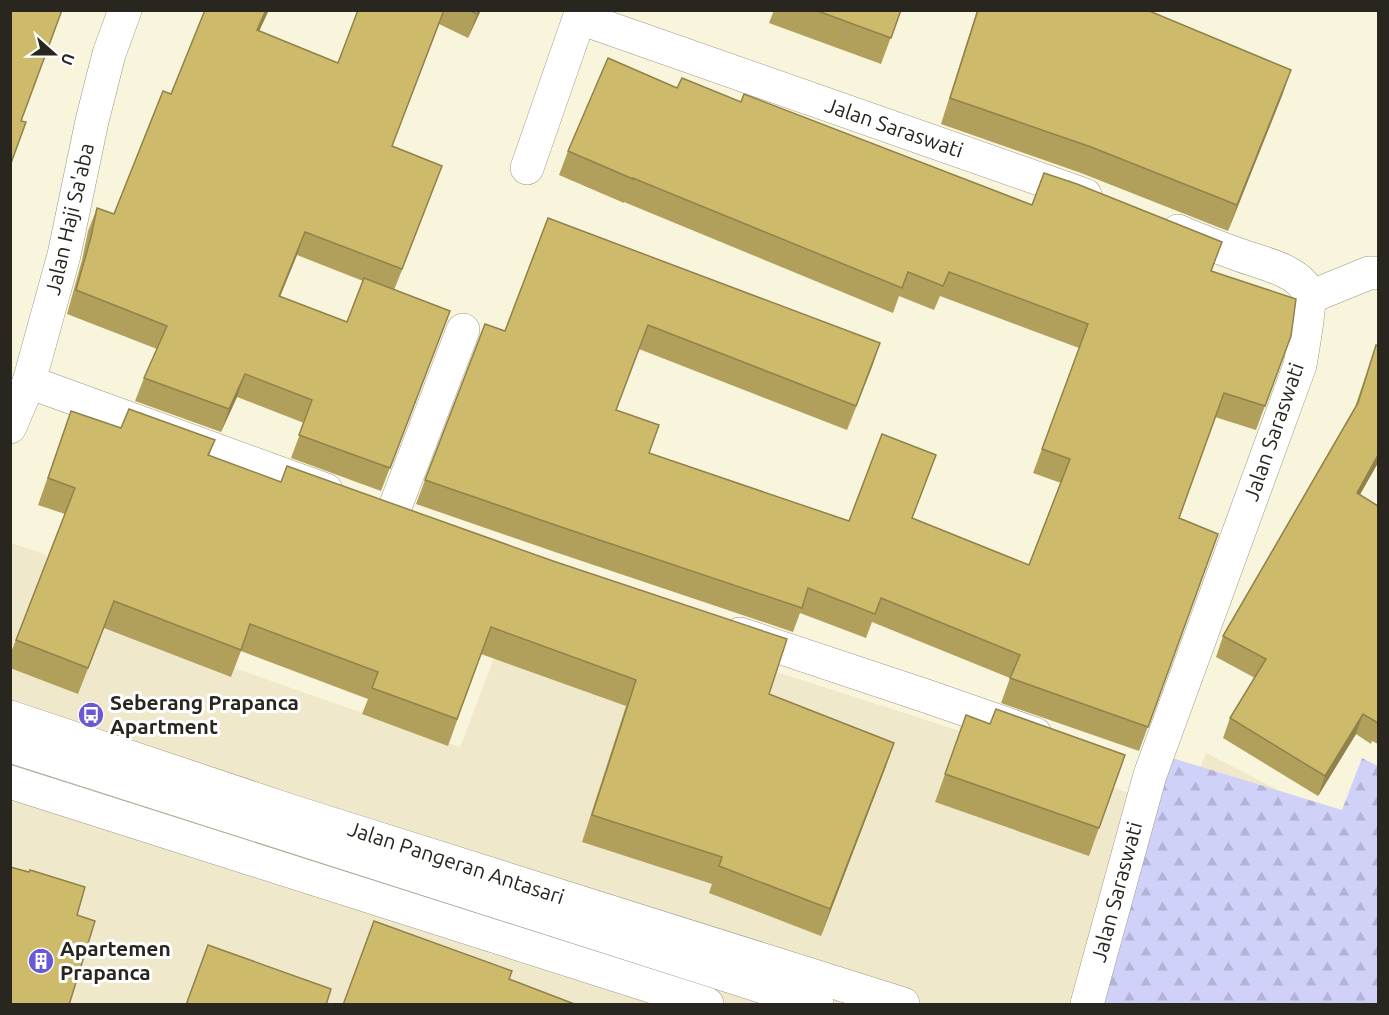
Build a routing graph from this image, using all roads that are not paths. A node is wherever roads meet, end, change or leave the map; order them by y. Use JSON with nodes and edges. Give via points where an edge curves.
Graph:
{"nodes":[{"id":1,"x":125,"y":10,"type":"edge"},
{"id":2,"x":581,"y":14,"type":"edge"},
{"id":3,"x":527,"y":168,"type":"dead end"},
{"id":4,"x":1116,"y":207,"type":"edge"},
{"id":5,"x":1147,"y":219,"type":"edge"},
{"id":6,"x":1378,"y":273,"type":"edge"},
{"id":7,"x":1310,"y":297,"type":"junction"},
{"id":8,"x":463,"y":330,"type":"dead end"},
{"id":9,"x":29,"y":381,"type":"junction"},
{"id":10,"x":10,"y":426,"type":"edge"},
{"id":11,"x":715,"y":626,"type":"edge"},
{"id":12,"x":10,"y":717,"type":"edge"},
{"id":13,"x":1059,"y":743,"type":"edge"},
{"id":14,"x":10,"y":746,"type":"edge"},
{"id":15,"x":10,"y":782,"type":"edge"},
{"id":16,"x":10,"y":802,"type":"edge"},
{"id":17,"x":633,"y":1005,"type":"edge"},
{"id":18,"x":707,"y":1005,"type":"edge"},
{"id":19,"x":817,"y":1005,"type":"edge"},
{"id":20,"x":903,"y":1005,"type":"edge"},
{"id":21,"x":1087,"y":1005,"type":"edge"}],
"edges":[{"from":1,"to":9,"type":"main road","name":"Jalan Haji Sa'aba","via":[[109,54],[64,255]]},
{"from":2,"to":3,"type":"main road","name":"Jalan Saraswati"},
{"from":2,"to":4,"type":"main road","name":"Jalan Saraswati"},
{"from":5,"to":7,"type":"main road","via":[[1275,266],[1303,285]]},
{"from":6,"to":7,"type":"main road"},
{"from":7,"to":21,"type":"main road","name":"Jalan Saraswati","via":[[1300,365],[1135,770]]},
{"from":8,"to":9,"type":"main road","via":[[381,510]]},
{"from":9,"to":10,"type":"main road","name":"Jalan Haji Sa'aba"},
{"from":11,"to":13,"type":"main road"},
{"from":12,"to":20,"type":"main road","name":"Jalan Pangeran Antasari","via":[[294,812]]},
{"from":14,"to":19,"type":"main road"},
{"from":15,"to":18,"type":"main road"},
{"from":16,"to":17,"type":"main road"}]}
